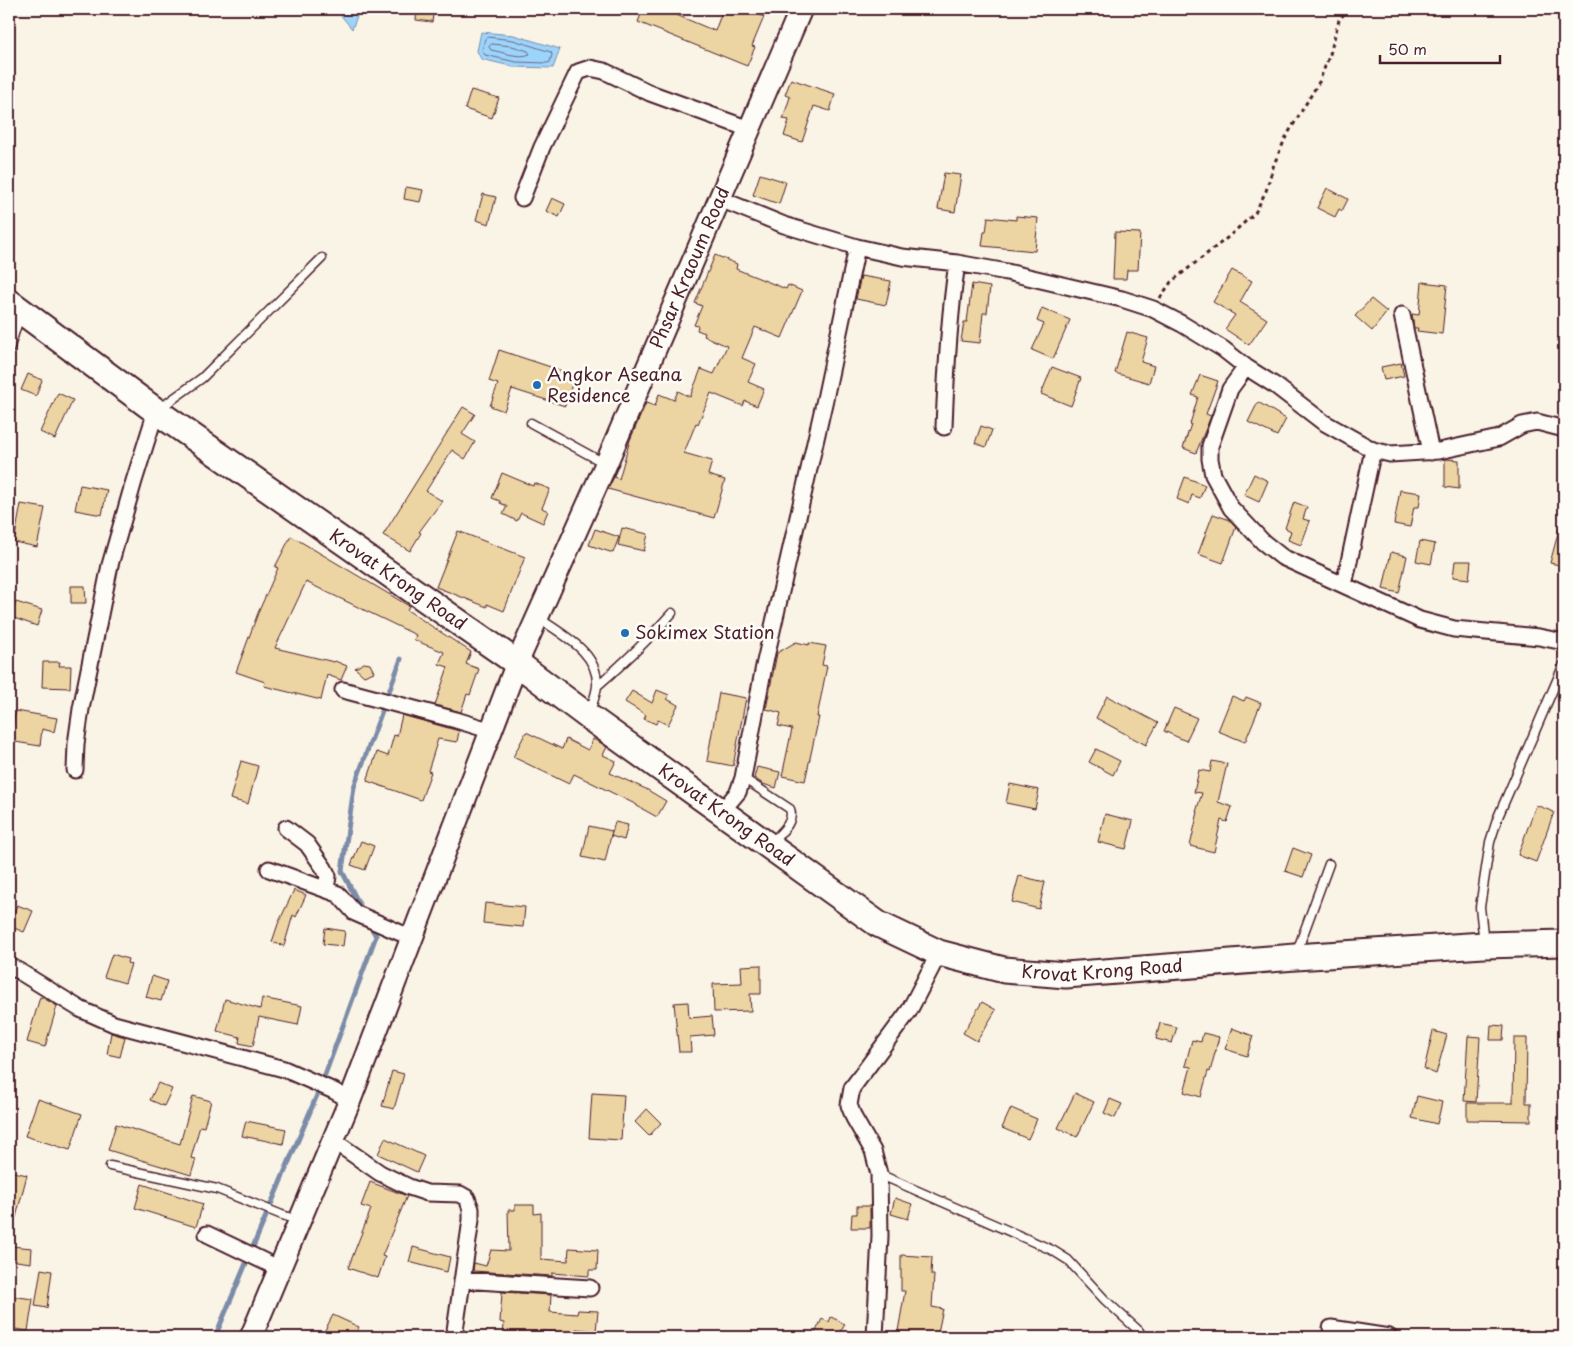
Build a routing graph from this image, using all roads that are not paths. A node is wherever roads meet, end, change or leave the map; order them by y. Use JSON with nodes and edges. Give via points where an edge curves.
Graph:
{"nodes":[{"id":1,"x":801,"y":9,"type":"edge"},
{"id":2,"x":750,"y":129,"type":"junction"},
{"id":3,"x":522,"y":198,"type":"dead end"},
{"id":4,"x":720,"y":199,"type":"junction"},
{"id":5,"x":858,"y":247,"type":"junction"},
{"id":6,"x":322,"y":258,"type":"dead end"},
{"id":7,"x":957,"y":263,"type":"junction"},
{"id":8,"x":15,"y":306,"type":"edge"},
{"id":9,"x":1402,"y":315,"type":"dead end"},
{"id":10,"x":9,"y":350,"type":"edge"},
{"id":11,"x":1246,"y":367,"type":"junction"},
{"id":12,"x":156,"y":411,"type":"junction"},
{"id":13,"x":530,"y":423,"type":"dead end"},
{"id":14,"x":944,"y":427,"type":"dead end"},
{"id":15,"x":1564,"y":429,"type":"edge"},
{"id":16,"x":1373,"y":450,"type":"junction"},
{"id":17,"x":1431,"y":452,"type":"junction"},
{"id":18,"x":606,"y":464,"type":"junction"},
{"id":19,"x":1344,"y":585,"type":"junction"},
{"id":20,"x":672,"y":613,"type":"dead end"},
{"id":21,"x":538,"y":617,"type":"junction"},
{"id":22,"x":1564,"y":642,"type":"edge"},
{"id":23,"x":517,"y":664,"type":"junction"},
{"id":24,"x":1564,"y":664,"type":"edge"},
{"id":25,"x":597,"y":686,"type":"junction"},
{"id":26,"x":343,"y":690,"type":"dead end"},
{"id":27,"x":589,"y":717,"type":"junction"},
{"id":28,"x":492,"y":731,"type":"junction"},
{"id":29,"x":75,"y":770,"type":"dead end"},
{"id":30,"x":743,"y":778,"type":"junction"},
{"id":31,"x":722,"y":812,"type":"junction"},
{"id":32,"x":286,"y":828,"type":"dead end"},
{"id":33,"x":768,"y":845,"type":"junction"},
{"id":34,"x":1329,"y":864,"type":"dead end"},
{"id":35,"x":269,"y":869,"type":"dead end"},
{"id":36,"x":326,"y":889,"type":"junction"},
{"id":37,"x":412,"y":938,"type":"junction"},
{"id":38,"x":1564,"y":943,"type":"edge"},
{"id":39,"x":1484,"y":945,"type":"junction"},
{"id":40,"x":939,"y":953,"type":"junction"},
{"id":41,"x":1295,"y":957,"type":"junction"},
{"id":42,"x":9,"y":965,"type":"edge"},
{"id":43,"x":342,"y":1096,"type":"junction"},
{"id":44,"x":334,"y":1140,"type":"junction"},
{"id":45,"x":110,"y":1166,"type":"dead end"},
{"id":46,"x":879,"y":1174,"type":"junction"},
{"id":47,"x":291,"y":1218,"type":"junction"},
{"id":48,"x":206,"y":1234,"type":"dead end"},
{"id":49,"x":280,"y":1269,"type":"junction"},
{"id":50,"x":462,"y":1280,"type":"junction"},
{"id":51,"x":590,"y":1288,"type":"dead end"},
{"id":52,"x":1331,"y":1328,"type":"dead end"},
{"id":53,"x":251,"y":1337,"type":"edge"},
{"id":54,"x":454,"y":1337,"type":"edge"},
{"id":55,"x":875,"y":1337,"type":"edge"},
{"id":56,"x":1142,"y":1337,"type":"edge"},
{"id":57,"x":1389,"y":1337,"type":"edge"}],
"edges":[{"from":1,"to":2,"type":"main road","name":"Phsar Kraoum Road"},
{"from":2,"to":3,"type":"street","via":[[590,68],[578,72]]},
{"from":2,"to":4,"type":"main road","name":"Phsar Kraoum Road"},
{"from":4,"to":5,"type":"street","via":[[784,225]]},
{"from":4,"to":18,"type":"main road","name":"Phsar Kraoum Road"},
{"from":5,"to":7,"type":"street","via":[[902,257]]},
{"from":5,"to":30,"type":"street","via":[[764,666]]},
{"from":6,"to":12,"type":"lane","via":[[202,378]]},
{"from":7,"to":11,"type":"street","via":[[1122,299],[1153,309],[1223,349]]},
{"from":7,"to":14,"type":"street","via":[[951,304]]},
{"from":8,"to":10,"type":"lane"},
{"from":8,"to":12,"type":"highway","name":"Krovat Krong Road"},
{"from":9,"to":17,"type":"street"},
{"from":11,"to":16,"type":"street","via":[[1323,422]]},
{"from":11,"to":19,"type":"street","via":[[1230,389],[1210,446],[1213,475],[1231,508],[1263,542],[1282,557]]},
{"from":12,"to":23,"type":"highway","name":"Krovat Krong Road"},
{"from":12,"to":29,"type":"street","via":[[110,565],[81,709]]},
{"from":13,"to":18,"type":"lane"},
{"from":15,"to":17,"type":"street","via":[[1536,422],[1522,424],[1498,438]]},
{"from":16,"to":17,"type":"street","via":[[1390,454]]},
{"from":16,"to":19,"type":"street"},
{"from":18,"to":21,"type":"main road","name":"Phsar Kraoum Road"},
{"from":19,"to":22,"type":"street","via":[[1420,620],[1454,629]]},
{"from":20,"to":25,"type":"lane","via":[[651,637]]},
{"from":21,"to":23,"type":"main road","name":"Phsar Kraoum Road"},
{"from":21,"to":25,"type":"lane","via":[[582,649],[592,661]]},
{"from":23,"to":27,"type":"highway","name":"Krovat Krong Road"},
{"from":23,"to":28,"type":"main road","name":"Phsar Kraoum Road"},
{"from":24,"to":39,"type":"lane","via":[[1490,842],[1480,908]]},
{"from":25,"to":27,"type":"lane"},
{"from":26,"to":28,"type":"street"},
{"from":27,"to":31,"type":"highway","name":"Krovat Krong Road"},
{"from":28,"to":37,"type":"main road","name":"Phsar Kraoum Road"},
{"from":30,"to":31,"type":"street","via":[[738,792]]},
{"from":30,"to":33,"type":"lane","via":[[790,809],[791,820]]},
{"from":31,"to":33,"type":"highway","name":"Krovat Krong Road"},
{"from":32,"to":36,"type":"street","via":[[308,844],[324,868],[328,876]]},
{"from":33,"to":40,"type":"highway","name":"Krovat Krong Road","via":[[878,924]]},
{"from":34,"to":41,"type":"lane"},
{"from":35,"to":36,"type":"street"},
{"from":36,"to":37,"type":"street","via":[[338,894],[352,910]]},
{"from":37,"to":43,"type":"main road","name":"Phsar Kraoum Road"},
{"from":38,"to":39,"type":"highway","name":"Krovat Krong Road"},
{"from":39,"to":41,"type":"highway","name":"Krovat Krong Road"},
{"from":40,"to":41,"type":"highway","name":"Krovat Krong Road","via":[[1004,970],[1066,975]]},
{"from":40,"to":46,"type":"street","via":[[909,1011],[852,1088],[849,1105],[873,1152]]},
{"from":42,"to":43,"type":"street","via":[[80,1009],[114,1024],[284,1069]]},
{"from":43,"to":44,"type":"main road","name":"Phsar Kraoum Road"},
{"from":44,"to":47,"type":"main road","name":"Phsar Kraoum Road"},
{"from":44,"to":50,"type":"street","via":[[380,1173],[409,1187],[427,1193],[460,1194],[467,1198],[471,1220]]},
{"from":45,"to":47,"type":"lane","via":[[217,1189]]},
{"from":46,"to":55,"type":"street","via":[[880,1236]]},
{"from":46,"to":56,"type":"lane","via":[[1052,1250],[1068,1260]]},
{"from":47,"to":49,"type":"main road","name":"Phsar Kraoum Road"},
{"from":48,"to":49,"type":"street"},
{"from":49,"to":53,"type":"main road","name":"Phsar Kraoum Road"},
{"from":50,"to":51,"type":"street"},
{"from":50,"to":54,"type":"street"},
{"from":52,"to":57,"type":"street"}]}
